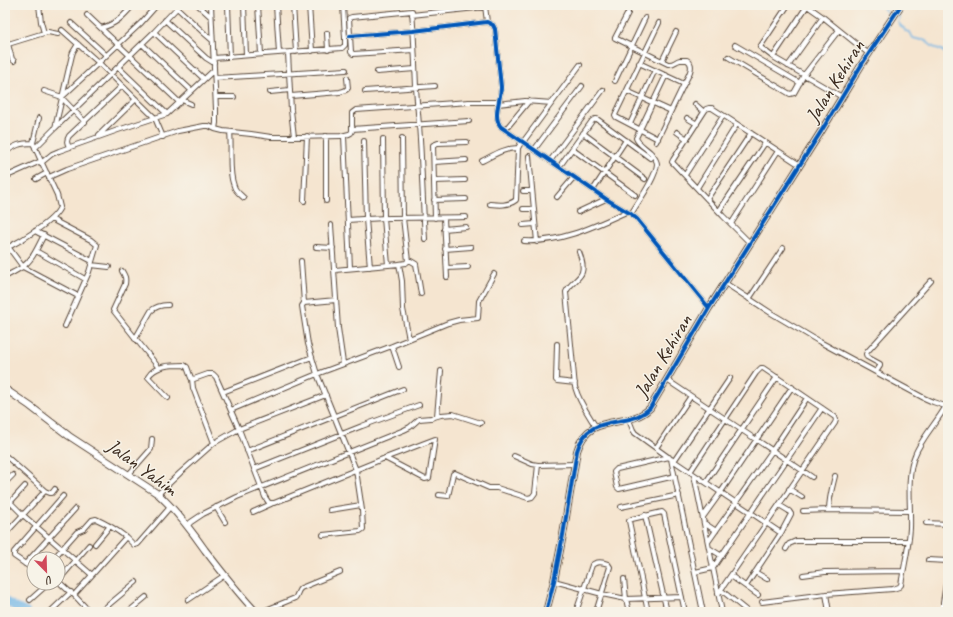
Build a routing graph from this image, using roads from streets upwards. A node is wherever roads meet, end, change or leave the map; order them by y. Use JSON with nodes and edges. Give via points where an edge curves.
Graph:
{"nodes":[{"id":1,"x":39,"y":5,"type":"edge"},
{"id":2,"x":133,"y":5,"type":"edge"},
{"id":3,"x":157,"y":5,"type":"edge"},
{"id":4,"x":198,"y":5,"type":"edge"},
{"id":5,"x":211,"y":5,"type":"edge"},
{"id":6,"x":228,"y":5,"type":"edge"},
{"id":7,"x":244,"y":5,"type":"edge"},
{"id":8,"x":258,"y":5,"type":"edge"},
{"id":9,"x":276,"y":5,"type":"edge"},
{"id":10,"x":293,"y":5,"type":"edge"},
{"id":11,"x":310,"y":5,"type":"edge"},
{"id":12,"x":343,"y":5,"type":"edge"},
{"id":13,"x":411,"y":5,"type":"edge"},
{"id":14,"x":788,"y":5,"type":"edge"},
{"id":15,"x":175,"y":6,"type":"edge"},
{"id":16,"x":485,"y":6,"type":"edge"},
{"id":17,"x":807,"y":6,"type":"edge"},
{"id":18,"x":900,"y":7,"type":"edge"},
{"id":19,"x":412,"y":13,"type":"junction"},
{"id":20,"x":628,"y":13,"type":"dead end"},
{"id":21,"x":87,"y":15,"type":"dead end"},
{"id":22,"x":211,"y":17,"type":"junction"},
{"id":23,"x":824,"y":17,"type":"junction"},
{"id":24,"x":645,"y":18,"type":"dead end"},
{"id":25,"x":165,"y":20,"type":"junction"},
{"id":26,"x":487,"y":22,"type":"junction"},
{"id":27,"x":70,"y":23,"type":"dead end"},
{"id":28,"x":659,"y":23,"type":"dead end"},
{"id":29,"x":101,"y":28,"type":"junction"},
{"id":30,"x":62,"y":30,"type":"dead end"},
{"id":31,"x":839,"y":30,"type":"junction"},
{"id":32,"x":413,"y":31,"type":"junction"},
{"id":33,"x":154,"y":32,"type":"junction"},
{"id":34,"x":676,"y":32,"type":"dead end"},
{"id":35,"x":44,"y":33,"type":"junction"},
{"id":36,"x":327,"y":33,"type":"dead end"},
{"id":37,"x":58,"y":34,"type":"dead end"},
{"id":38,"x":350,"y":36,"type":"junction"},
{"id":39,"x":212,"y":40,"type":"junction"},
{"id":40,"x":6,"y":44,"type":"edge"},
{"id":41,"x":78,"y":44,"type":"junction"},
{"id":42,"x":118,"y":44,"type":"junction"},
{"id":43,"x":142,"y":44,"type":"junction"},
{"id":44,"x":735,"y":44,"type":"dead end"},
{"id":45,"x":631,"y":46,"type":"junction"},
{"id":46,"x":328,"y":50,"type":"junction"},
{"id":47,"x":414,"y":50,"type":"junction"},
{"id":48,"x":312,"y":51,"type":"junction"},
{"id":49,"x":288,"y":52,"type":"junction"},
{"id":50,"x":296,"y":52,"type":"junction"},
{"id":51,"x":278,"y":53,"type":"junction"},
{"id":52,"x":644,"y":53,"type":"junction"},
{"id":53,"x":261,"y":54,"type":"junction"},
{"id":54,"x":869,"y":54,"type":"junction"},
{"id":55,"x":106,"y":55,"type":"junction"},
{"id":56,"x":130,"y":55,"type":"junction"},
{"id":57,"x":230,"y":56,"type":"junction"},
{"id":58,"x":246,"y":56,"type":"junction"},
{"id":59,"x":728,"y":57,"type":"dead end"},
{"id":60,"x":773,"y":57,"type":"junction"},
{"id":61,"x":214,"y":58,"type":"junction"},
{"id":62,"x":14,"y":61,"type":"dead end"},
{"id":63,"x":662,"y":61,"type":"junction"},
{"id":64,"x":98,"y":63,"type":"junction"},
{"id":65,"x":214,"y":63,"type":"junction"},
{"id":66,"x":640,"y":63,"type":"junction"},
{"id":67,"x":580,"y":65,"type":"dead end"},
{"id":68,"x":788,"y":66,"type":"junction"},
{"id":69,"x":118,"y":67,"type":"junction"},
{"id":70,"x":214,"y":70,"type":"junction"},
{"id":71,"x":346,"y":70,"type":"dead end"},
{"id":72,"x":415,"y":70,"type":"junction"},
{"id":73,"x":655,"y":70,"type":"junction"},
{"id":74,"x":377,"y":72,"type":"dead end"},
{"id":75,"x":289,"y":73,"type":"junction"},
{"id":76,"x":110,"y":74,"type":"junction"},
{"id":77,"x":804,"y":75,"type":"junction"},
{"id":78,"x":666,"y":76,"type":"junction"},
{"id":79,"x":215,"y":78,"type":"junction"},
{"id":80,"x":347,"y":78,"type":"dead end"},
{"id":81,"x":204,"y":80,"type":"junction"},
{"id":82,"x":615,"y":81,"type":"dead end"},
{"id":83,"x":800,"y":82,"type":"junction"},
{"id":84,"x":684,"y":84,"type":"junction"},
{"id":85,"x":122,"y":86,"type":"junction"},
{"id":86,"x":435,"y":86,"type":"dead end"},
{"id":87,"x":582,"y":86,"type":"dead end"},
{"id":88,"x":416,"y":87,"type":"junction"},
{"id":89,"x":290,"y":90,"type":"junction"},
{"id":90,"x":603,"y":90,"type":"dead end"},
{"id":91,"x":44,"y":91,"type":"dead end"},
{"id":92,"x":192,"y":91,"type":"junction"},
{"id":93,"x":365,"y":91,"type":"dead end"},
{"id":94,"x":627,"y":91,"type":"junction"},
{"id":95,"x":270,"y":92,"type":"dead end"},
{"id":96,"x":291,"y":96,"type":"junction"},
{"id":97,"x":62,"y":97,"type":"junction"},
{"id":98,"x":216,"y":97,"type":"junction"},
{"id":99,"x":234,"y":97,"type":"dead end"},
{"id":100,"x":842,"y":97,"type":"junction"},
{"id":101,"x":642,"y":98,"type":"junction"},
{"id":102,"x":136,"y":99,"type":"junction"},
{"id":103,"x":529,"y":101,"type":"junction"},
{"id":104,"x":181,"y":102,"type":"junction"},
{"id":105,"x":498,"y":103,"type":"junction"},
{"id":106,"x":552,"y":103,"type":"junction"},
{"id":107,"x":191,"y":104,"type":"dead end"},
{"id":108,"x":653,"y":104,"type":"junction"},
{"id":109,"x":695,"y":104,"type":"dead end"},
{"id":110,"x":417,"y":106,"type":"junction"},
{"id":111,"x":73,"y":110,"type":"junction"},
{"id":112,"x":671,"y":112,"type":"junction"},
{"id":113,"x":704,"y":112,"type":"junction"},
{"id":114,"x":168,"y":114,"type":"junction"},
{"id":115,"x":723,"y":116,"type":"junction"},
{"id":116,"x":39,"y":118,"type":"dead end"},
{"id":117,"x":155,"y":118,"type":"junction"},
{"id":118,"x":687,"y":118,"type":"dead end"},
{"id":119,"x":85,"y":122,"type":"junction"},
{"id":120,"x":469,"y":122,"type":"dead end"},
{"id":121,"x":630,"y":124,"type":"junction"},
{"id":122,"x":696,"y":124,"type":"junction"},
{"id":123,"x":737,"y":124,"type":"junction"},
{"id":124,"x":419,"y":125,"type":"junction"},
{"id":125,"x":55,"y":128,"type":"junction"},
{"id":126,"x":215,"y":129,"type":"junction"},
{"id":127,"x":352,"y":129,"type":"junction"},
{"id":128,"x":641,"y":129,"type":"junction"},
{"id":129,"x":505,"y":130,"type":"junction"},
{"id":130,"x":230,"y":132,"type":"junction"},
{"id":131,"x":677,"y":132,"type":"dead end"},
{"id":132,"x":583,"y":133,"type":"junction"},
{"id":133,"x":751,"y":133,"type":"junction"},
{"id":134,"x":307,"y":136,"type":"junction"},
{"id":135,"x":326,"y":136,"type":"junction"},
{"id":136,"x":344,"y":136,"type":"junction"},
{"id":137,"x":98,"y":137,"type":"junction"},
{"id":138,"x":163,"y":137,"type":"junction"},
{"id":139,"x":294,"y":137,"type":"junction"},
{"id":140,"x":402,"y":138,"type":"dead end"},
{"id":141,"x":383,"y":139,"type":"dead end"},
{"id":142,"x":687,"y":139,"type":"junction"},
{"id":143,"x":626,"y":140,"type":"junction"},
{"id":144,"x":364,"y":141,"type":"dead end"},
{"id":145,"x":467,"y":142,"type":"dead end"},
{"id":146,"x":522,"y":142,"type":"junction"},
{"id":147,"x":765,"y":142,"type":"junction"},
{"id":148,"x":34,"y":145,"type":"junction"},
{"id":149,"x":69,"y":147,"type":"junction"},
{"id":150,"x":518,"y":148,"type":"junction"},
{"id":151,"x":572,"y":149,"type":"junction"},
{"id":152,"x":534,"y":150,"type":"junction"},
{"id":153,"x":778,"y":151,"type":"junction"},
{"id":154,"x":5,"y":153,"type":"edge"},
{"id":155,"x":529,"y":156,"type":"dead end"},
{"id":156,"x":615,"y":157,"type":"junction"},
{"id":157,"x":650,"y":158,"type":"dead end"},
{"id":158,"x":466,"y":160,"type":"dead end"},
{"id":159,"x":482,"y":161,"type":"dead end"},
{"id":160,"x":550,"y":161,"type":"junction"},
{"id":161,"x":41,"y":162,"type":"junction"},
{"id":162,"x":434,"y":162,"type":"junction"},
{"id":163,"x":562,"y":163,"type":"dead end"},
{"id":164,"x":800,"y":165,"type":"junction"},
{"id":165,"x":604,"y":173,"type":"junction"},
{"id":166,"x":48,"y":175,"type":"junction"},
{"id":167,"x":685,"y":175,"type":"junction"},
{"id":168,"x":5,"y":177,"type":"edge"},
{"id":169,"x":574,"y":177,"type":"junction"},
{"id":170,"x":36,"y":179,"type":"dead end"},
{"id":171,"x":645,"y":179,"type":"dead end"},
{"id":172,"x":465,"y":180,"type":"dead end"},
{"id":173,"x":434,"y":181,"type":"junction"},
{"id":174,"x":697,"y":188,"type":"junction"},
{"id":175,"x":532,"y":190,"type":"junction"},
{"id":176,"x":593,"y":190,"type":"junction"},
{"id":177,"x":523,"y":191,"type":"dead end"},
{"id":178,"x":635,"y":195,"type":"dead end"},
{"id":179,"x":557,"y":197,"type":"dead end"},
{"id":180,"x":244,"y":198,"type":"dead end"},
{"id":181,"x":466,"y":199,"type":"dead end"},
{"id":182,"x":606,"y":199,"type":"junction"},
{"id":183,"x":708,"y":199,"type":"junction"},
{"id":184,"x":434,"y":200,"type":"junction"},
{"id":185,"x":304,"y":201,"type":"dead end"},
{"id":186,"x":326,"y":201,"type":"dead end"},
{"id":187,"x":490,"y":204,"type":"dead end"},
{"id":188,"x":523,"y":209,"type":"dead end"},
{"id":189,"x":533,"y":209,"type":"junction"},
{"id":190,"x":719,"y":211,"type":"junction"},
{"id":191,"x":578,"y":212,"type":"dead end"},
{"id":192,"x":626,"y":212,"type":"junction"},
{"id":193,"x":631,"y":214,"type":"junction"},
{"id":194,"x":466,"y":217,"type":"dead end"},
{"id":195,"x":384,"y":218,"type":"junction"},
{"id":196,"x":403,"y":218,"type":"junction"},
{"id":197,"x":424,"y":218,"type":"junction"},
{"id":198,"x":435,"y":218,"type":"junction"},
{"id":199,"x":444,"y":218,"type":"junction"},
{"id":200,"x":51,"y":219,"type":"junction"},
{"id":201,"x":366,"y":219,"type":"junction"},
{"id":202,"x":348,"y":220,"type":"junction"},
{"id":203,"x":332,"y":224,"type":"dead end"},
{"id":204,"x":535,"y":224,"type":"junction"},
{"id":205,"x":731,"y":224,"type":"junction"},
{"id":206,"x":523,"y":225,"type":"dead end"},
{"id":207,"x":466,"y":228,"type":"dead end"},
{"id":208,"x":444,"y":229,"type":"junction"},
{"id":209,"x":35,"y":231,"type":"junction"},
{"id":210,"x":44,"y":235,"type":"junction"},
{"id":211,"x":425,"y":239,"type":"dead end"},
{"id":212,"x":524,"y":241,"type":"dead end"},
{"id":213,"x":536,"y":242,"type":"junction"},
{"id":214,"x":750,"y":243,"type":"junction"},
{"id":215,"x":316,"y":247,"type":"dead end"},
{"id":216,"x":471,"y":247,"type":"dead end"},
{"id":217,"x":7,"y":248,"type":"edge"},
{"id":218,"x":333,"y":248,"type":"junction"},
{"id":219,"x":783,"y":248,"type":"dead end"},
{"id":220,"x":445,"y":249,"type":"junction"},
{"id":221,"x":36,"y":251,"type":"junction"},
{"id":222,"x":579,"y":252,"type":"dead end"},
{"id":223,"x":301,"y":261,"type":"dead end"},
{"id":224,"x":408,"y":261,"type":"junction"},
{"id":225,"x":92,"y":263,"type":"junction"},
{"id":226,"x":399,"y":264,"type":"junction"},
{"id":227,"x":388,"y":265,"type":"junction"},
{"id":228,"x":22,"y":267,"type":"junction"},
{"id":229,"x":108,"y":267,"type":"dead end"},
{"id":230,"x":370,"y":267,"type":"junction"},
{"id":231,"x":468,"y":267,"type":"dead end"},
{"id":232,"x":350,"y":268,"type":"junction"},
{"id":233,"x":447,"y":268,"type":"junction"},
{"id":234,"x":335,"y":270,"type":"junction"},
{"id":235,"x":122,"y":271,"type":"dead end"},
{"id":236,"x":494,"y":274,"type":"dead end"},
{"id":237,"x":447,"y":276,"type":"dead end"},
{"id":238,"x":5,"y":277,"type":"edge"},
{"id":239,"x":85,"y":279,"type":"junction"},
{"id":240,"x":932,"y":281,"type":"dead end"},
{"id":241,"x":725,"y":283,"type":"junction"},
{"id":242,"x":421,"y":294,"type":"dead end"},
{"id":243,"x":78,"y":296,"type":"junction"},
{"id":244,"x":749,"y":299,"type":"junction"},
{"id":245,"x":336,"y":300,"type":"junction"},
{"id":246,"x":304,"y":303,"type":"junction"},
{"id":247,"x":168,"y":305,"type":"dead end"},
{"id":248,"x":709,"y":308,"type":"junction"},
{"id":249,"x":65,"y":326,"type":"dead end"},
{"id":250,"x":136,"y":339,"type":"junction"},
{"id":251,"x":409,"y":339,"type":"junction"},
{"id":252,"x":557,"y":344,"type":"dead end"},
{"id":253,"x":392,"y":346,"type":"junction"},
{"id":254,"x":312,"y":357,"type":"junction"},
{"id":255,"x":343,"y":364,"type":"junction"},
{"id":256,"x":399,"y":367,"type":"dead end"},
{"id":257,"x":159,"y":368,"type":"junction"},
{"id":258,"x":441,"y":370,"type":"dead end"},
{"id":259,"x":876,"y":372,"type":"junction"},
{"id":260,"x":317,"y":374,"type":"junction"},
{"id":261,"x":777,"y":377,"type":"junction"},
{"id":262,"x":730,"y":378,"type":"dead end"},
{"id":263,"x":192,"y":379,"type":"junction"},
{"id":264,"x":667,"y":380,"type":"junction"},
{"id":265,"x":575,"y":383,"type":"junction"},
{"id":266,"x":792,"y":387,"type":"junction"},
{"id":267,"x":5,"y":389,"type":"edge"},
{"id":268,"x":403,"y":389,"type":"dead end"},
{"id":269,"x":223,"y":392,"type":"junction"},
{"id":270,"x":326,"y":395,"type":"junction"},
{"id":271,"x":691,"y":396,"type":"junction"},
{"id":272,"x":168,"y":398,"type":"dead end"},
{"id":273,"x":807,"y":398,"type":"junction"},
{"id":274,"x":419,"y":405,"type":"dead end"},
{"id":275,"x":947,"y":406,"type":"edge"},
{"id":276,"x":710,"y":408,"type":"junction"},
{"id":277,"x":822,"y":408,"type":"junction"},
{"id":278,"x":230,"y":410,"type":"junction"},
{"id":279,"x":335,"y":416,"type":"junction"},
{"id":280,"x":437,"y":416,"type":"junction"},
{"id":281,"x":726,"y":419,"type":"junction"},
{"id":282,"x":629,"y":420,"type":"junction"},
{"id":283,"x":481,"y":423,"type":"dead end"},
{"id":284,"x":596,"y":427,"type":"junction"},
{"id":285,"x":239,"y":430,"type":"junction"},
{"id":286,"x":741,"y":430,"type":"junction"},
{"id":287,"x":342,"y":435,"type":"junction"},
{"id":288,"x":152,"y":439,"type":"dead end"},
{"id":289,"x":756,"y":440,"type":"junction"},
{"id":290,"x":214,"y":443,"type":"junction"},
{"id":291,"x":656,"y":448,"type":"junction"},
{"id":292,"x":248,"y":451,"type":"junction"},
{"id":293,"x":772,"y":451,"type":"junction"},
{"id":294,"x":349,"y":452,"type":"junction"},
{"id":295,"x":514,"y":456,"type":"dead end"},
{"id":296,"x":7,"y":457,"type":"dead end"},
{"id":297,"x":385,"y":458,"type":"junction"},
{"id":298,"x":671,"y":459,"type":"junction"},
{"id":299,"x":787,"y":461,"type":"junction"},
{"id":300,"x":575,"y":464,"type":"junction"},
{"id":301,"x":538,"y":465,"type":"junction"},
{"id":302,"x":254,"y":469,"type":"junction"},
{"id":303,"x":356,"y":470,"type":"junction"},
{"id":304,"x":802,"y":471,"type":"junction"},
{"id":305,"x":692,"y":473,"type":"junction"},
{"id":306,"x":129,"y":474,"type":"junction"},
{"id":307,"x":13,"y":475,"type":"dead end"},
{"id":308,"x":675,"y":476,"type":"junction"},
{"id":309,"x":835,"y":476,"type":"dead end"},
{"id":310,"x":812,"y":478,"type":"dead end"},
{"id":311,"x":706,"y":482,"type":"junction"},
{"id":312,"x":5,"y":484,"type":"edge"},
{"id":313,"x":25,"y":486,"type":"dead end"},
{"id":314,"x":261,"y":487,"type":"junction"},
{"id":315,"x":55,"y":489,"type":"dead end"},
{"id":316,"x":789,"y":489,"type":"junction"},
{"id":317,"x":45,"y":491,"type":"junction"},
{"id":318,"x":721,"y":492,"type":"junction"},
{"id":319,"x":158,"y":494,"type":"junction"},
{"id":320,"x":438,"y":495,"type":"dead end"},
{"id":321,"x":679,"y":495,"type":"junction"},
{"id":322,"x":63,"y":496,"type":"dead end"},
{"id":323,"x":5,"y":497,"type":"edge"},
{"id":324,"x":802,"y":497,"type":"dead end"},
{"id":325,"x":11,"y":502,"type":"junction"},
{"id":326,"x":736,"y":503,"type":"junction"},
{"id":327,"x":271,"y":504,"type":"junction"},
{"id":328,"x":361,"y":505,"type":"junction"},
{"id":329,"x":779,"y":505,"type":"junction"},
{"id":330,"x":171,"y":506,"type":"junction"},
{"id":331,"x":216,"y":507,"type":"junction"},
{"id":332,"x":621,"y":507,"type":"dead end"},
{"id":333,"x":5,"y":508,"type":"edge"},
{"id":334,"x":75,"y":509,"type":"dead end"},
{"id":335,"x":330,"y":510,"type":"dead end"},
{"id":336,"x":829,"y":510,"type":"junction"},
{"id":337,"x":804,"y":511,"type":"dead end"},
{"id":338,"x":910,"y":511,"type":"junction"},
{"id":339,"x":253,"y":512,"type":"dead end"},
{"id":340,"x":751,"y":513,"type":"junction"},
{"id":341,"x":23,"y":515,"type":"junction"},
{"id":342,"x":645,"y":515,"type":"junction"},
{"id":343,"x":703,"y":517,"type":"junction"},
{"id":344,"x":225,"y":522,"type":"dead end"},
{"id":345,"x":704,"y":523,"type":"junction"},
{"id":346,"x":766,"y":523,"type":"junction"},
{"id":347,"x":926,"y":523,"type":"dead end"},
{"id":348,"x":948,"y":524,"type":"edge"},
{"id":349,"x":36,"y":526,"type":"junction"},
{"id":350,"x":110,"y":526,"type":"junction"},
{"id":351,"x":187,"y":526,"type":"junction"},
{"id":352,"x":716,"y":531,"type":"junction"},
{"id":353,"x":6,"y":533,"type":"dead end"},
{"id":354,"x":780,"y":534,"type":"junction"},
{"id":355,"x":323,"y":535,"type":"dead end"},
{"id":356,"x":126,"y":537,"type":"junction"},
{"id":357,"x":49,"y":538,"type":"junction"},
{"id":358,"x":908,"y":541,"type":"junction"},
{"id":359,"x":708,"y":542,"type":"junction"},
{"id":360,"x":95,"y":544,"type":"dead end"},
{"id":361,"x":89,"y":545,"type":"dead end"},
{"id":362,"x":62,"y":548,"type":"junction"},
{"id":363,"x":709,"y":548,"type":"junction"},
{"id":364,"x":786,"y":549,"type":"dead end"},
{"id":365,"x":60,"y":551,"type":"edge"},
{"id":366,"x":722,"y":556,"type":"junction"},
{"id":367,"x":75,"y":560,"type":"junction"},
{"id":368,"x":928,"y":560,"type":"dead end"},
{"id":369,"x":948,"y":561,"type":"edge"},
{"id":370,"x":25,"y":564,"type":"joint"},
{"id":371,"x":713,"y":568,"type":"junction"},
{"id":372,"x":66,"y":571,"type":"edge"},
{"id":373,"x":903,"y":571,"type":"junction"},
{"id":374,"x":340,"y":572,"type":"dead end"},
{"id":375,"x":695,"y":572,"type":"junction"},
{"id":376,"x":755,"y":572,"type":"junction"},
{"id":377,"x":948,"y":572,"type":"edge"},
{"id":378,"x":92,"y":575,"type":"junction"},
{"id":379,"x":225,"y":575,"type":"junction"},
{"id":380,"x":803,"y":575,"type":"dead end"},
{"id":381,"x":731,"y":576,"type":"junction"},
{"id":382,"x":624,"y":579,"type":"dead end"},
{"id":383,"x":767,"y":579,"type":"dead end"},
{"id":384,"x":554,"y":581,"type":"junction"},
{"id":385,"x":136,"y":582,"type":"dead end"},
{"id":386,"x":746,"y":586,"type":"junction"},
{"id":387,"x":66,"y":588,"type":"edge"},
{"id":388,"x":583,"y":589,"type":"junction"},
{"id":389,"x":40,"y":591,"type":"edge"},
{"id":390,"x":720,"y":592,"type":"junction"},
{"id":391,"x":72,"y":594,"type":"junction"},
{"id":392,"x":602,"y":594,"type":"junction"},
{"id":393,"x":826,"y":594,"type":"junction"},
{"id":394,"x":758,"y":595,"type":"dead end"},
{"id":395,"x":146,"y":597,"type":"dead end"},
{"id":396,"x":682,"y":597,"type":"junction"},
{"id":397,"x":664,"y":598,"type":"junction"},
{"id":398,"x":626,"y":599,"type":"junction"},
{"id":399,"x":645,"y":599,"type":"junction"},
{"id":400,"x":30,"y":600,"type":"dead end"},
{"id":401,"x":188,"y":600,"type":"dead end"},
{"id":402,"x":762,"y":602,"type":"dead end"},
{"id":403,"x":86,"y":608,"type":"junction"},
{"id":404,"x":252,"y":611,"type":"edge"},
{"id":405,"x":747,"y":611,"type":"edge"},
{"id":406,"x":50,"y":612,"type":"edge"},
{"id":407,"x":81,"y":612,"type":"edge"},
{"id":408,"x":90,"y":612,"type":"edge"},
{"id":409,"x":100,"y":612,"type":"edge"},
{"id":410,"x":128,"y":612,"type":"edge"},
{"id":411,"x":261,"y":612,"type":"edge"},
{"id":412,"x":546,"y":612,"type":"edge"},
{"id":413,"x":576,"y":612,"type":"edge"},
{"id":414,"x":596,"y":612,"type":"edge"},
{"id":415,"x":629,"y":612,"type":"edge"},
{"id":416,"x":648,"y":612,"type":"edge"},
{"id":417,"x":667,"y":612,"type":"edge"},
{"id":418,"x":685,"y":612,"type":"edge"},
{"id":419,"x":703,"y":612,"type":"edge"},
{"id":420,"x":722,"y":612,"type":"edge"},
{"id":421,"x":829,"y":612,"type":"edge"},
{"id":422,"x":947,"y":612,"type":"edge"}],
"edges":[{"from":1,"to":35,"type":"street"},
{"from":2,"to":29,"type":"street","via":[[115,23]]},
{"from":3,"to":42,"type":"street"},
{"from":4,"to":22,"type":"street"},
{"from":5,"to":22,"type":"street"},
{"from":6,"to":57,"type":"street"},
{"from":7,"to":58,"type":"street"},
{"from":8,"to":53,"type":"street"},
{"from":9,"to":51,"type":"street"},
{"from":10,"to":50,"type":"street"},
{"from":11,"to":48,"type":"street"},
{"from":12,"to":46,"type":"street","via":[[345,45],[342,48]]},
{"from":13,"to":19,"type":"street"},
{"from":14,"to":60,"type":"street","via":[[760,47]]},
{"from":15,"to":25,"type":"street"},
{"from":15,"to":39,"type":"street"},
{"from":16,"to":19,"type":"street"},
{"from":16,"to":26,"type":"street"},
{"from":17,"to":23,"type":"street"},
{"from":17,"to":60,"type":"street"},
{"from":18,"to":54,"type":"street","name":"Jalan Kehiran"},
{"from":19,"to":32,"type":"street"},
{"from":19,"to":38,"type":"street","via":[[349,18]]},
{"from":20,"to":45,"type":"street","via":[[615,38]]},
{"from":21,"to":29,"type":"street"},
{"from":22,"to":39,"type":"street"},
{"from":23,"to":31,"type":"street"},
{"from":23,"to":68,"type":"street"},
{"from":24,"to":45,"type":"street"},
{"from":25,"to":33,"type":"street"},
{"from":25,"to":65,"type":"street"},
{"from":26,"to":32,"type":"street"},
{"from":26,"to":105,"type":"street","via":[[495,29],[501,88]]},
{"from":27,"to":55,"type":"street"},
{"from":28,"to":52,"type":"street"},
{"from":29,"to":42,"type":"street"},
{"from":30,"to":41,"type":"street"},
{"from":31,"to":54,"type":"street"},
{"from":31,"to":77,"type":"street"},
{"from":32,"to":38,"type":"street"},
{"from":32,"to":47,"type":"street"},
{"from":33,"to":43,"type":"street"},
{"from":33,"to":81,"type":"street"},
{"from":34,"to":63,"type":"street"},
{"from":35,"to":37,"type":"street"},
{"from":35,"to":40,"type":"street"},
{"from":36,"to":46,"type":"street"},
{"from":38,"to":47,"type":"street","via":[[353,54]]},
{"from":39,"to":61,"type":"street"},
{"from":40,"to":62,"type":"street"},
{"from":41,"to":64,"type":"street"},
{"from":41,"to":97,"type":"street","via":[[72,55]]},
{"from":42,"to":55,"type":"street"},
{"from":42,"to":56,"type":"street"},
{"from":43,"to":56,"type":"street"},
{"from":43,"to":92,"type":"street"},
{"from":44,"to":83,"type":"street"},
{"from":45,"to":52,"type":"street"},
{"from":45,"to":82,"type":"street"},
{"from":46,"to":48,"type":"street"},
{"from":47,"to":72,"type":"street"},
{"from":48,"to":50,"type":"street"},
{"from":49,"to":50,"type":"street"},
{"from":49,"to":51,"type":"street"},
{"from":49,"to":75,"type":"street"},
{"from":51,"to":53,"type":"street"},
{"from":52,"to":63,"type":"street"},
{"from":52,"to":66,"type":"street"},
{"from":53,"to":58,"type":"street"},
{"from":54,"to":100,"type":"street","name":"Jalan Kehiran"},
{"from":55,"to":64,"type":"street"},
{"from":56,"to":69,"type":"street"},
{"from":56,"to":104,"type":"street"},
{"from":57,"to":58,"type":"street"},
{"from":57,"to":61,"type":"street"},
{"from":59,"to":83,"type":"street","via":[[790,94],[794,93]]},
{"from":60,"to":68,"type":"street"},
{"from":61,"to":65,"type":"street"},
{"from":63,"to":84,"type":"street","via":[[672,64],[687,60],[690,63],[691,70]]},
{"from":64,"to":76,"type":"street"},
{"from":64,"to":97,"type":"street"},
{"from":65,"to":70,"type":"street"},
{"from":66,"to":73,"type":"street"},
{"from":66,"to":94,"type":"street"},
{"from":67,"to":106,"type":"street"},
{"from":68,"to":77,"type":"street"},
{"from":69,"to":76,"type":"street"},
{"from":69,"to":114,"type":"street"},
{"from":70,"to":79,"type":"street"},
{"from":70,"to":81,"type":"street"},
{"from":71,"to":75,"type":"street"},
{"from":72,"to":74,"type":"street"},
{"from":72,"to":88,"type":"street"},
{"from":73,"to":78,"type":"street"},
{"from":73,"to":101,"type":"street"},
{"from":75,"to":79,"type":"street"},
{"from":75,"to":89,"type":"street"},
{"from":76,"to":85,"type":"street"},
{"from":76,"to":111,"type":"street"},
{"from":77,"to":83,"type":"street"},
{"from":77,"to":100,"type":"street"},
{"from":78,"to":84,"type":"street"},
{"from":78,"to":108,"type":"street"},
{"from":79,"to":98,"type":"street"},
{"from":80,"to":96,"type":"street","via":[[348,88],[340,92]]},
{"from":81,"to":92,"type":"street"},
{"from":84,"to":112,"type":"street"},
{"from":85,"to":102,"type":"street"},
{"from":85,"to":119,"type":"street"},
{"from":86,"to":88,"type":"street"},
{"from":87,"to":152,"type":"street"},
{"from":88,"to":93,"type":"street"},
{"from":88,"to":110,"type":"street"},
{"from":89,"to":95,"type":"street"},
{"from":89,"to":96,"type":"street"},
{"from":90,"to":160,"type":"street"},
{"from":91,"to":97,"type":"street"},
{"from":92,"to":104,"type":"street"},
{"from":94,"to":101,"type":"street"},
{"from":94,"to":121,"type":"street","via":[[615,115]]},
{"from":96,"to":139,"type":"street"},
{"from":97,"to":111,"type":"street"},
{"from":97,"to":125,"type":"street"},
{"from":98,"to":99,"type":"street"},
{"from":98,"to":126,"type":"street"},
{"from":100,"to":164,"type":"street","name":"Jalan Kehiran"},
{"from":101,"to":108,"type":"street"},
{"from":101,"to":121,"type":"street"},
{"from":102,"to":117,"type":"street"},
{"from":102,"to":137,"type":"street"},
{"from":103,"to":105,"type":"street"},
{"from":103,"to":106,"type":"street"},
{"from":103,"to":129,"type":"street"},
{"from":104,"to":107,"type":"street"},
{"from":104,"to":114,"type":"street"},
{"from":105,"to":110,"type":"street","via":[[469,102]]},
{"from":105,"to":129,"type":"street","via":[[498,124]]},
{"from":106,"to":146,"type":"street"},
{"from":108,"to":112,"type":"street"},
{"from":108,"to":128,"type":"street"},
{"from":109,"to":113,"type":"street"},
{"from":110,"to":124,"type":"street"},
{"from":110,"to":127,"type":"street","via":[[354,111],[351,115]]},
{"from":111,"to":119,"type":"street"},
{"from":111,"to":125,"type":"street"},
{"from":112,"to":128,"type":"street","via":[[657,140]]},
{"from":113,"to":115,"type":"street","via":[[712,108]]},
{"from":113,"to":122,"type":"street"},
{"from":114,"to":117,"type":"street"},
{"from":115,"to":123,"type":"street"},
{"from":115,"to":167,"type":"street"},
{"from":116,"to":148,"type":"street"},
{"from":117,"to":137,"type":"street"},
{"from":117,"to":138,"type":"street"},
{"from":118,"to":122,"type":"street"},
{"from":119,"to":149,"type":"street","via":[[67,139]]},
{"from":120,"to":124,"type":"street"},
{"from":121,"to":128,"type":"street"},
{"from":122,"to":142,"type":"street"},
{"from":123,"to":133,"type":"street"},
{"from":123,"to":174,"type":"street"},
{"from":124,"to":127,"type":"street"},
{"from":124,"to":197,"type":"street"},
{"from":125,"to":148,"type":"street"},
{"from":126,"to":130,"type":"street"},
{"from":126,"to":138,"type":"street","via":[[200,126]]},
{"from":127,"to":136,"type":"street","via":[[351,133]]},
{"from":128,"to":193,"type":"street","via":[[636,139],[650,152],[657,164],[653,177]]},
{"from":129,"to":146,"type":"street"},
{"from":130,"to":139,"type":"street"},
{"from":130,"to":180,"type":"street","via":[[234,186]]},
{"from":131,"to":142,"type":"street"},
{"from":132,"to":143,"type":"street","via":[[592,121],[597,119]]},
{"from":132,"to":151,"type":"street"},
{"from":132,"to":156,"type":"street"},
{"from":133,"to":147,"type":"street"},
{"from":133,"to":183,"type":"street"},
{"from":134,"to":135,"type":"street"},
{"from":134,"to":139,"type":"street"},
{"from":134,"to":185,"type":"street"},
{"from":135,"to":136,"type":"street"},
{"from":135,"to":186,"type":"street"},
{"from":136,"to":202,"type":"street"},
{"from":137,"to":149,"type":"street"},
{"from":138,"to":166,"type":"street"},
{"from":140,"to":196,"type":"street"},
{"from":141,"to":195,"type":"street"},
{"from":142,"to":167,"type":"street","via":[[672,162]]},
{"from":143,"to":156,"type":"street"},
{"from":143,"to":157,"type":"street"},
{"from":144,"to":201,"type":"street"},
{"from":145,"to":162,"type":"street","via":[[436,144]]},
{"from":146,"to":150,"type":"street"},
{"from":146,"to":152,"type":"street"},
{"from":147,"to":153,"type":"street"},
{"from":147,"to":190,"type":"street"},
{"from":148,"to":154,"type":"street","via":[[20,144]]},
{"from":148,"to":161,"type":"street"},
{"from":149,"to":161,"type":"street"},
{"from":150,"to":159,"type":"street","via":[[506,150]]},
{"from":150,"to":187,"type":"street","via":[[516,200],[501,205]]},
{"from":151,"to":163,"type":"street"},
{"from":151,"to":165,"type":"street"},
{"from":152,"to":160,"type":"street"},
{"from":153,"to":164,"type":"street"},
{"from":153,"to":205,"type":"street"},
{"from":155,"to":175,"type":"street"},
{"from":156,"to":165,"type":"street"},
{"from":156,"to":171,"type":"street"},
{"from":158,"to":162,"type":"street"},
{"from":160,"to":169,"type":"street"},
{"from":161,"to":166,"type":"street"},
{"from":161,"to":168,"type":"street"},
{"from":162,"to":173,"type":"street"},
{"from":164,"to":214,"type":"street","name":"Jalan Kehiran"},
{"from":165,"to":176,"type":"street"},
{"from":165,"to":178,"type":"street"},
{"from":166,"to":170,"type":"street"},
{"from":166,"to":200,"type":"street","via":[[60,208]]},
{"from":167,"to":174,"type":"street"},
{"from":169,"to":176,"type":"street"},
{"from":169,"to":179,"type":"street"},
{"from":172,"to":173,"type":"street"},
{"from":173,"to":184,"type":"street"},
{"from":174,"to":183,"type":"street"},
{"from":175,"to":177,"type":"street"},
{"from":175,"to":189,"type":"street"},
{"from":176,"to":182,"type":"street"},
{"from":181,"to":184,"type":"street"},
{"from":182,"to":191,"type":"street"},
{"from":182,"to":192,"type":"street"},
{"from":183,"to":190,"type":"street"},
{"from":184,"to":198,"type":"street"},
{"from":188,"to":189,"type":"street"},
{"from":189,"to":204,"type":"street"},
{"from":190,"to":205,"type":"street"},
{"from":192,"to":193,"type":"street"},
{"from":192,"to":213,"type":"street","via":[[578,232]]},
{"from":193,"to":248,"type":"street"},
{"from":194,"to":199,"type":"street"},
{"from":195,"to":196,"type":"street"},
{"from":195,"to":201,"type":"street"},
{"from":195,"to":227,"type":"street"},
{"from":196,"to":197,"type":"street"},
{"from":196,"to":224,"type":"street"},
{"from":197,"to":198,"type":"street"},
{"from":197,"to":211,"type":"street"},
{"from":198,"to":199,"type":"street"},
{"from":199,"to":208,"type":"street"},
{"from":200,"to":209,"type":"street"},
{"from":200,"to":225,"type":"street","via":[[96,243]]},
{"from":201,"to":202,"type":"street"},
{"from":201,"to":230,"type":"street"},
{"from":202,"to":232,"type":"street"},
{"from":203,"to":218,"type":"street"},
{"from":204,"to":206,"type":"street"},
{"from":204,"to":213,"type":"street"},
{"from":205,"to":214,"type":"street"},
{"from":207,"to":208,"type":"street"},
{"from":208,"to":220,"type":"street"},
{"from":209,"to":210,"type":"street"},
{"from":209,"to":217,"type":"street"},
{"from":210,"to":221,"type":"street"},
{"from":210,"to":225,"type":"street"},
{"from":212,"to":213,"type":"street"},
{"from":214,"to":241,"type":"street","name":"Jalan Kehiran"},
{"from":215,"to":218,"type":"street"},
{"from":216,"to":220,"type":"street"},
{"from":217,"to":228,"type":"street"},
{"from":218,"to":234,"type":"street"},
{"from":219,"to":244,"type":"street"},
{"from":220,"to":233,"type":"street"},
{"from":221,"to":228,"type":"street"},
{"from":221,"to":239,"type":"street"},
{"from":222,"to":265,"type":"street","via":[[582,274],[566,292]]},
{"from":223,"to":246,"type":"street"},
{"from":224,"to":226,"type":"street"},
{"from":224,"to":242,"type":"street","via":[[416,264]]},
{"from":225,"to":229,"type":"street"},
{"from":225,"to":239,"type":"street"},
{"from":226,"to":227,"type":"street"},
{"from":226,"to":251,"type":"street"},
{"from":227,"to":230,"type":"street"},
{"from":228,"to":238,"type":"street"},
{"from":228,"to":243,"type":"street"},
{"from":230,"to":232,"type":"street"},
{"from":231,"to":233,"type":"street"},
{"from":232,"to":234,"type":"street"},
{"from":233,"to":237,"type":"street"},
{"from":234,"to":245,"type":"street"},
{"from":235,"to":250,"type":"street","via":[[126,280],[113,310]]},
{"from":236,"to":251,"type":"street","via":[[479,301],[478,318],[452,321]]},
{"from":239,"to":243,"type":"street"},
{"from":240,"to":259,"type":"street","via":[[867,352],[867,357],[880,364]]},
{"from":241,"to":244,"type":"street"},
{"from":241,"to":248,"type":"street","name":"Jalan Kehiran"},
{"from":243,"to":249,"type":"street"},
{"from":244,"to":259,"type":"street"},
{"from":245,"to":246,"type":"street"},
{"from":245,"to":255,"type":"street"},
{"from":246,"to":254,"type":"street","via":[[302,306]]},
{"from":247,"to":250,"type":"street","via":[[154,309]]},
{"from":248,"to":264,"type":"street","name":"Jalan Kehiran"},
{"from":250,"to":257,"type":"street"},
{"from":251,"to":253,"type":"street"},
{"from":252,"to":265,"type":"street","via":[[556,380]]},
{"from":253,"to":255,"type":"street"},
{"from":253,"to":256,"type":"street"},
{"from":254,"to":260,"type":"street"},
{"from":254,"to":269,"type":"street"},
{"from":255,"to":260,"type":"street"},
{"from":257,"to":263,"type":"street","via":[[184,365]]},
{"from":257,"to":272,"type":"street","via":[[148,377]]},
{"from":258,"to":280,"type":"street"},
{"from":259,"to":275,"type":"street","via":[[924,398]]},
{"from":260,"to":270,"type":"street"},
{"from":260,"to":278,"type":"street"},
{"from":261,"to":266,"type":"street"},
{"from":261,"to":281,"type":"street","via":[[760,368]]},
{"from":261,"to":286,"type":"street"},
{"from":262,"to":276,"type":"street"},
{"from":263,"to":269,"type":"street","via":[[214,374]]},
{"from":263,"to":290,"type":"street"},
{"from":264,"to":271,"type":"street"},
{"from":264,"to":282,"type":"street","name":"Jalan Kehiran","via":[[645,414]]},
{"from":265,"to":284,"type":"street","via":[[577,395]]},
{"from":266,"to":273,"type":"street"},
{"from":266,"to":289,"type":"street"},
{"from":267,"to":306,"type":"street","name":"Jalan Yahim","via":[[69,436]]},
{"from":268,"to":279,"type":"street"},
{"from":269,"to":278,"type":"street"},
{"from":270,"to":279,"type":"street"},
{"from":270,"to":285,"type":"street"},
{"from":271,"to":276,"type":"street"},
{"from":271,"to":291,"type":"street"},
{"from":273,"to":277,"type":"street"},
{"from":273,"to":293,"type":"street"},
{"from":274,"to":287,"type":"street"},
{"from":275,"to":338,"type":"street","via":[[920,445],[912,462]]},
{"from":276,"to":281,"type":"street"},
{"from":276,"to":298,"type":"street"},
{"from":277,"to":299,"type":"street"},
{"from":277,"to":304,"type":"street","via":[[836,420]]},
{"from":278,"to":285,"type":"street"},
{"from":279,"to":287,"type":"street"},
{"from":279,"to":292,"type":"street"},
{"from":280,"to":283,"type":"street","via":[[453,414]]},
{"from":280,"to":294,"type":"street","via":[[418,420],[404,430]]},
{"from":281,"to":286,"type":"street"},
{"from":281,"to":305,"type":"street"},
{"from":282,"to":284,"type":"street","name":"Jalan Kehiran"},
{"from":282,"to":291,"type":"street","via":[[635,433]]},
{"from":284,"to":300,"type":"street","name":"Jalan Kehiran","via":[[581,440]]},
{"from":285,"to":290,"type":"street"},
{"from":285,"to":292,"type":"street"},
{"from":286,"to":289,"type":"street"},
{"from":286,"to":311,"type":"street"},
{"from":287,"to":294,"type":"street"},
{"from":287,"to":302,"type":"street"},
{"from":288,"to":306,"type":"street","via":[[151,450]]},
{"from":289,"to":293,"type":"street"},
{"from":289,"to":318,"type":"street"},
{"from":290,"to":319,"type":"street"},
{"from":291,"to":298,"type":"street"},
{"from":292,"to":302,"type":"street"},
{"from":293,"to":299,"type":"street"},
{"from":293,"to":326,"type":"street"},
{"from":294,"to":303,"type":"street"},
{"from":294,"to":314,"type":"street"},
{"from":295,"to":301,"type":"street"},
{"from":296,"to":317,"type":"street"},
{"from":297,"to":297,"type":"street","via":[[392,455],[435,439],[427,480]]},
{"from":297,"to":303,"type":"street"},
{"from":298,"to":305,"type":"street"},
{"from":298,"to":308,"type":"street"},
{"from":298,"to":308,"type":"street","via":[[617,469],[614,472],[617,487],[619,489]]},
{"from":299,"to":304,"type":"street"},
{"from":299,"to":340,"type":"street"},
{"from":300,"to":301,"type":"street"},
{"from":300,"to":384,"type":"street","name":"Jalan Kehiran"},
{"from":301,"to":320,"type":"street","via":[[535,493],[532,497],[489,488],[455,473],[448,496]]},
{"from":302,"to":314,"type":"street"},
{"from":303,"to":327,"type":"street"},
{"from":303,"to":328,"type":"street"},
{"from":304,"to":310,"type":"street"},
{"from":304,"to":316,"type":"street"},
{"from":305,"to":311,"type":"street"},
{"from":305,"to":343,"type":"street"},
{"from":306,"to":319,"type":"street","name":"Jalan Yahim"},
{"from":307,"to":312,"type":"street"},
{"from":308,"to":321,"type":"street"},
{"from":309,"to":336,"type":"street"},
{"from":311,"to":318,"type":"street"},
{"from":313,"to":325,"type":"street"},
{"from":314,"to":327,"type":"street"},
{"from":314,"to":331,"type":"street"},
{"from":315,"to":317,"type":"street","via":[[52,493]]},
{"from":316,"to":324,"type":"street"},
{"from":316,"to":329,"type":"street"},
{"from":317,"to":341,"type":"street"},
{"from":318,"to":326,"type":"street"},
{"from":318,"to":343,"type":"street"},
{"from":319,"to":330,"type":"street","name":"Jalan Yahim"},
{"from":321,"to":332,"type":"street"},
{"from":321,"to":375,"type":"street"},
{"from":322,"to":349,"type":"street"},
{"from":323,"to":325,"type":"street"},
{"from":325,"to":333,"type":"street"},
{"from":325,"to":341,"type":"street"},
{"from":326,"to":340,"type":"street"},
{"from":326,"to":352,"type":"street"},
{"from":327,"to":339,"type":"street"},
{"from":328,"to":335,"type":"street"},
{"from":328,"to":355,"type":"street","via":[[362,530]]},
{"from":329,"to":346,"type":"street"},
{"from":329,"to":354,"type":"street","via":[[791,514]]},
{"from":330,"to":351,"type":"street","name":"Jalan Yahim"},
{"from":330,"to":356,"type":"street","via":[[138,544],[134,544]]},
{"from":331,"to":344,"type":"street"},
{"from":331,"to":351,"type":"street"},
{"from":334,"to":357,"type":"street"},
{"from":336,"to":337,"type":"street"},
{"from":336,"to":338,"type":"street"},
{"from":338,"to":358,"type":"street"},
{"from":340,"to":346,"type":"street"},
{"from":340,"to":366,"type":"street"},
{"from":341,"to":349,"type":"street"},
{"from":341,"to":353,"type":"street"},
{"from":342,"to":396,"type":"street","via":[[664,512]]},
{"from":342,"to":397,"type":"street"},
{"from":342,"to":399,"type":"street","via":[[629,521]]},
{"from":343,"to":345,"type":"street"},
{"from":345,"to":352,"type":"street"},
{"from":345,"to":359,"type":"street"},
{"from":346,"to":354,"type":"street"},
{"from":346,"to":381,"type":"street"},
{"from":347,"to":348,"type":"street"},
{"from":349,"to":357,"type":"street"},
{"from":349,"to":370,"type":"street","via":[[14,552],[14,556]]},
{"from":350,"to":356,"type":"street"},
{"from":350,"to":360,"type":"street"},
{"from":350,"to":362,"type":"street","via":[[96,518],[77,532]]},
{"from":351,"to":379,"type":"street","name":"Jalan Yahim"},
{"from":352,"to":359,"type":"street"},
{"from":354,"to":376,"type":"street"},
{"from":356,"to":378,"type":"street"},
{"from":357,"to":362,"type":"street"},
{"from":357,"to":370,"type":"street"},
{"from":358,"to":364,"type":"street","via":[[796,541],[789,544]]},
{"from":358,"to":373,"type":"street"},
{"from":359,"to":363,"type":"street"},
{"from":361,"to":367,"type":"street"},
{"from":362,"to":365,"type":"street"},
{"from":362,"to":367,"type":"street"},
{"from":363,"to":366,"type":"street"},
{"from":363,"to":371,"type":"street"},
{"from":366,"to":371,"type":"street"},
{"from":367,"to":372,"type":"street"},
{"from":367,"to":378,"type":"street"},
{"from":368,"to":369,"type":"street"},
{"from":371,"to":375,"type":"street"},
{"from":371,"to":390,"type":"street"},
{"from":373,"to":380,"type":"street","via":[[825,572]]},
{"from":373,"to":393,"type":"street","via":[[901,585],[896,588]]},
{"from":374,"to":411,"type":"street","via":[[299,589],[294,598]]},
{"from":375,"to":419,"type":"street"},
{"from":376,"to":383,"type":"street"},
{"from":376,"to":386,"type":"street"},
{"from":377,"to":422,"type":"street","via":[[943,602]]},
{"from":378,"to":391,"type":"street"},
{"from":379,"to":401,"type":"street"},
{"from":379,"to":404,"type":"street","name":"Jalan Yahim"},
{"from":381,"to":386,"type":"street"},
{"from":381,"to":390,"type":"street"},
{"from":382,"to":398,"type":"street"},
{"from":384,"to":388,"type":"street"},
{"from":384,"to":412,"type":"street","name":"Jalan Kehiran"},
{"from":385,"to":409,"type":"street"},
{"from":386,"to":394,"type":"street"},
{"from":387,"to":391,"type":"street"},
{"from":388,"to":392,"type":"street"},
{"from":388,"to":392,"type":"street","via":[[592,566],[604,562],[610,567]]},
{"from":388,"to":413,"type":"street"},
{"from":389,"to":400,"type":"street"},
{"from":390,"to":405,"type":"street"},
{"from":390,"to":420,"type":"street"},
{"from":391,"to":403,"type":"street"},
{"from":391,"to":406,"type":"street"},
{"from":392,"to":398,"type":"street"},
{"from":392,"to":414,"type":"street"},
{"from":393,"to":402,"type":"street"},
{"from":393,"to":421,"type":"street"},
{"from":395,"to":410,"type":"street"},
{"from":396,"to":397,"type":"street"},
{"from":396,"to":418,"type":"street"},
{"from":397,"to":399,"type":"street"},
{"from":397,"to":417,"type":"street"},
{"from":398,"to":399,"type":"street"},
{"from":398,"to":415,"type":"street"},
{"from":399,"to":416,"type":"street"},
{"from":403,"to":407,"type":"street"},
{"from":403,"to":408,"type":"street"}]}
